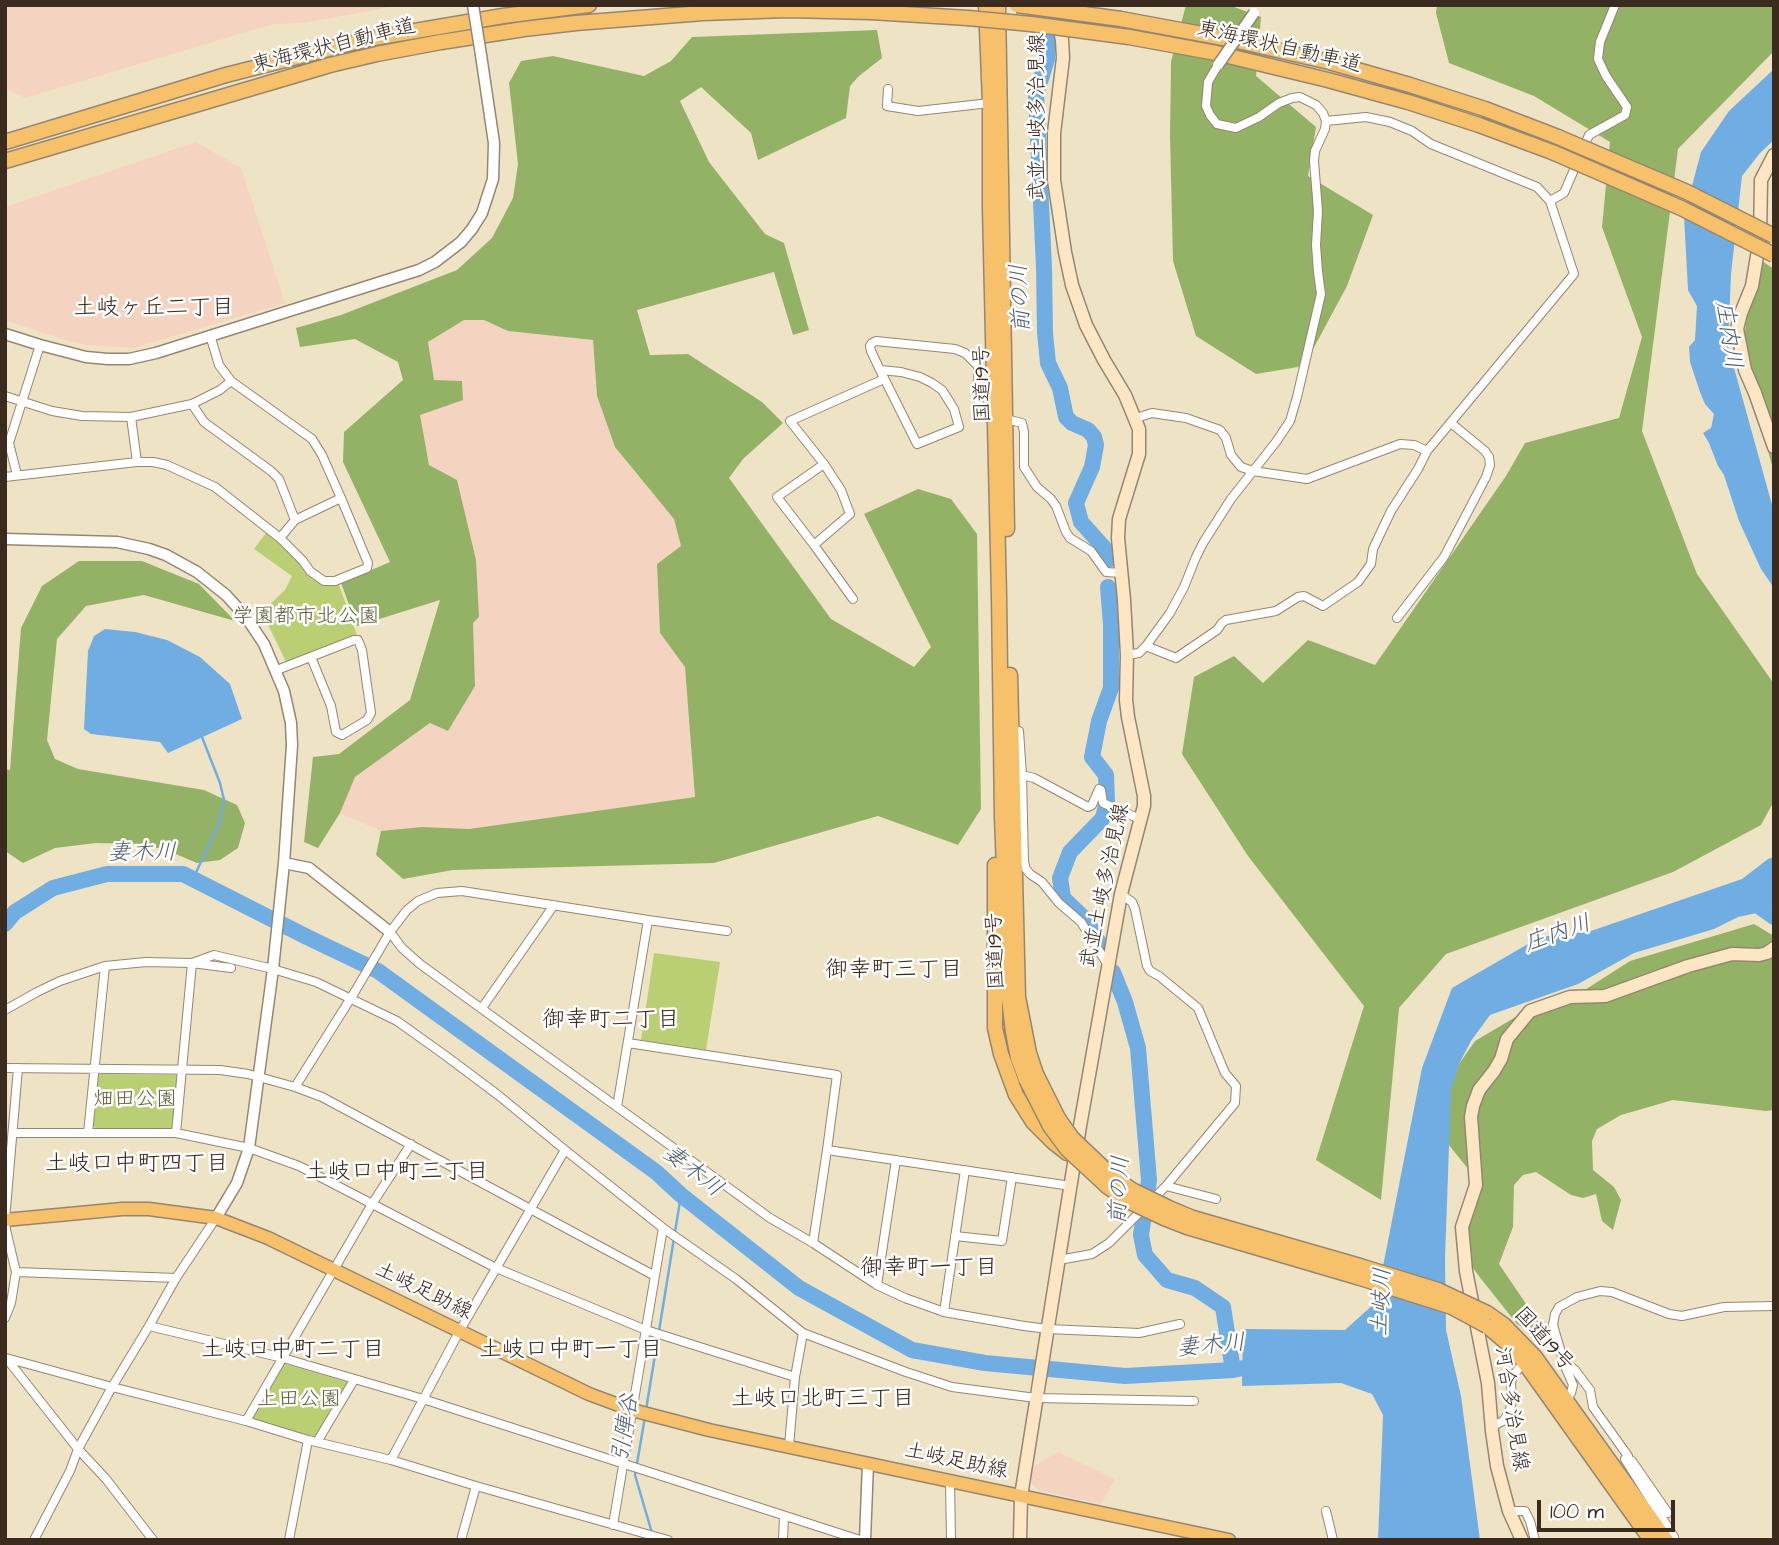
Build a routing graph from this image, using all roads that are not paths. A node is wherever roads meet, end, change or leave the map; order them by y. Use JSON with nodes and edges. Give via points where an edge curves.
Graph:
{"nodes":[{"id":1,"x":473,"y":5,"type":"edge"},
{"id":2,"x":589,"y":5,"type":"edge"},
{"id":3,"x":1004,"y":5,"type":"edge"},
{"id":4,"x":1017,"y":5,"type":"edge"},
{"id":5,"x":1053,"y":5,"type":"edge"},
{"id":6,"x":1615,"y":5,"type":"edge"},
{"id":7,"x":989,"y":8,"type":"edge"},
{"id":8,"x":1256,"y":9,"type":"edge"},
{"id":9,"x":1218,"y":65,"type":"joint"},
{"id":10,"x":999,"y":70,"type":"junction"},
{"id":11,"x":887,"y":89,"type":"dead end"},
{"id":12,"x":990,"y":103,"type":"junction"},
{"id":13,"x":1326,"y":121,"type":"junction"},
{"id":14,"x":5,"y":142,"type":"edge"},
{"id":15,"x":1774,"y":155,"type":"edge"},
{"id":16,"x":5,"y":161,"type":"edge"},
{"id":17,"x":1550,"y":201,"type":"junction"},
{"id":18,"x":1774,"y":236,"type":"edge"},
{"id":19,"x":1774,"y":255,"type":"edge"},
{"id":20,"x":5,"y":334,"type":"edge"},
{"id":21,"x":210,"y":335,"type":"junction"},
{"id":22,"x":40,"y":345,"type":"junction"},
{"id":23,"x":880,"y":370,"type":"junction"},
{"id":24,"x":884,"y":379,"type":"junction"},
{"id":25,"x":231,"y":381,"type":"junction"},
{"id":26,"x":5,"y":396,"type":"edge"},
{"id":27,"x":22,"y":401,"type":"junction"},
{"id":28,"x":192,"y":404,"type":"junction"},
{"id":29,"x":131,"y":417,"type":"junction"},
{"id":30,"x":1136,"y":418,"type":"junction"},
{"id":31,"x":1000,"y":419,"type":"junction"},
{"id":32,"x":1451,"y":423,"type":"junction"},
{"id":33,"x":7,"y":442,"type":"edge"},
{"id":34,"x":1774,"y":447,"type":"edge"},
{"id":35,"x":1427,"y":451,"type":"junction"},
{"id":36,"x":137,"y":462,"type":"junction"},
{"id":37,"x":824,"y":464,"type":"junction"},
{"id":38,"x":1253,"y":471,"type":"junction"},
{"id":39,"x":17,"y":475,"type":"junction"},
{"id":40,"x":5,"y":477,"type":"edge"},
{"id":41,"x":341,"y":498,"type":"junction"},
{"id":42,"x":295,"y":520,"type":"junction"},
{"id":43,"x":280,"y":538,"type":"junction"},
{"id":44,"x":5,"y":539,"type":"edge"},
{"id":45,"x":814,"y":545,"type":"junction"},
{"id":46,"x":1121,"y":573,"type":"junction"},
{"id":47,"x":853,"y":599,"type":"dead end"},
{"id":48,"x":1397,"y":618,"type":"dead end"},
{"id":49,"x":1146,"y":646,"type":"junction"},
{"id":50,"x":1126,"y":655,"type":"junction"},
{"id":51,"x":312,"y":657,"type":"junction"},
{"id":52,"x":277,"y":670,"type":"junction"},
{"id":53,"x":1012,"y":730,"type":"junction"},
{"id":54,"x":1022,"y":775,"type":"junction"},
{"id":55,"x":1002,"y":817,"type":"junction"},
{"id":56,"x":1140,"y":819,"type":"junction"},
{"id":57,"x":284,"y":863,"type":"junction"},
{"id":58,"x":1121,"y":894,"type":"junction"},
{"id":59,"x":554,"y":905,"type":"junction"},
{"id":60,"x":648,"y":919,"type":"junction"},
{"id":61,"x":727,"y":931,"type":"dead end"},
{"id":62,"x":387,"y":936,"type":"junction"},
{"id":63,"x":1774,"y":948,"type":"edge"},
{"id":64,"x":192,"y":963,"type":"junction"},
{"id":65,"x":273,"y":965,"type":"junction"},
{"id":66,"x":1108,"y":965,"type":"junction"},
{"id":67,"x":105,"y":966,"type":"junction"},
{"id":68,"x":231,"y":968,"type":"dead end"},
{"id":69,"x":353,"y":996,"type":"junction"},
{"id":70,"x":482,"y":1008,"type":"junction"},
{"id":71,"x":5,"y":1010,"type":"edge"},
{"id":72,"x":628,"y":1043,"type":"junction"},
{"id":73,"x":5,"y":1068,"type":"edge"},
{"id":74,"x":18,"y":1068,"type":"junction"},
{"id":75,"x":94,"y":1070,"type":"junction"},
{"id":76,"x":181,"y":1070,"type":"junction"},
{"id":77,"x":258,"y":1077,"type":"junction"},
{"id":78,"x":1031,"y":1077,"type":"junction"},
{"id":79,"x":295,"y":1087,"type":"junction"},
{"id":80,"x":617,"y":1107,"type":"junction"},
{"id":81,"x":13,"y":1133,"type":"junction"},
{"id":82,"x":88,"y":1133,"type":"junction"},
{"id":83,"x":176,"y":1133,"type":"junction"},
{"id":84,"x":411,"y":1144,"type":"junction"},
{"id":85,"x":249,"y":1148,"type":"junction"},
{"id":86,"x":565,"y":1150,"type":"junction"},
{"id":87,"x":827,"y":1150,"type":"junction"},
{"id":88,"x":1075,"y":1155,"type":"junction"},
{"id":89,"x":896,"y":1160,"type":"junction"},
{"id":90,"x":965,"y":1170,"type":"junction"},
{"id":91,"x":7,"y":1171,"type":"edge"},
{"id":92,"x":1012,"y":1177,"type":"junction"},
{"id":93,"x":1071,"y":1186,"type":"junction"},
{"id":94,"x":1166,"y":1186,"type":"junction"},
{"id":95,"x":1216,"y":1199,"type":"dead end"},
{"id":96,"x":372,"y":1204,"type":"junction"},
{"id":97,"x":531,"y":1209,"type":"junction"},
{"id":98,"x":216,"y":1218,"type":"junction"},
{"id":99,"x":5,"y":1220,"type":"edge"},
{"id":100,"x":663,"y":1228,"type":"junction"},
{"id":101,"x":6,"y":1231,"type":"edge"},
{"id":102,"x":955,"y":1236,"type":"junction"},
{"id":103,"x":813,"y":1243,"type":"junction"},
{"id":104,"x":1059,"y":1260,"type":"junction"},
{"id":105,"x":496,"y":1268,"type":"junction"},
{"id":106,"x":333,"y":1270,"type":"junction"},
{"id":107,"x":16,"y":1272,"type":"junction"},
{"id":108,"x":655,"y":1276,"type":"junction"},
{"id":109,"x":176,"y":1278,"type":"junction"},
{"id":110,"x":877,"y":1285,"type":"junction"},
{"id":111,"x":1774,"y":1306,"type":"edge"},
{"id":112,"x":944,"y":1312,"type":"junction"},
{"id":113,"x":5,"y":1318,"type":"edge"},
{"id":114,"x":1487,"y":1320,"type":"junction"},
{"id":115,"x":1180,"y":1324,"type":"dead end"},
{"id":116,"x":149,"y":1326,"type":"junction"},
{"id":117,"x":646,"y":1330,"type":"junction"},
{"id":118,"x":1048,"y":1331,"type":"junction"},
{"id":119,"x":459,"y":1332,"type":"junction"},
{"id":120,"x":803,"y":1333,"type":"junction"},
{"id":121,"x":6,"y":1357,"type":"edge"},
{"id":122,"x":284,"y":1358,"type":"junction"},
{"id":123,"x":1563,"y":1360,"type":"junction"},
{"id":124,"x":1524,"y":1362,"type":"junction"},
{"id":125,"x":795,"y":1377,"type":"junction"},
{"id":126,"x":354,"y":1380,"type":"junction"},
{"id":127,"x":112,"y":1387,"type":"junction"},
{"id":128,"x":1036,"y":1395,"type":"junction"},
{"id":129,"x":423,"y":1399,"type":"junction"},
{"id":130,"x":1567,"y":1399,"type":"junction"},
{"id":131,"x":1194,"y":1401,"type":"dead end"},
{"id":132,"x":632,"y":1410,"type":"junction"},
{"id":133,"x":246,"y":1421,"type":"junction"},
{"id":134,"x":1492,"y":1427,"type":"junction"},
{"id":135,"x":313,"y":1441,"type":"junction"},
{"id":136,"x":789,"y":1446,"type":"junction"},
{"id":137,"x":78,"y":1449,"type":"junction"},
{"id":138,"x":1628,"y":1456,"type":"junction"},
{"id":139,"x":391,"y":1460,"type":"junction"},
{"id":140,"x":623,"y":1463,"type":"junction"},
{"id":141,"x":868,"y":1463,"type":"junction"},
{"id":142,"x":950,"y":1480,"type":"junction"},
{"id":143,"x":476,"y":1486,"type":"junction"},
{"id":144,"x":1021,"y":1496,"type":"junction"},
{"id":145,"x":1326,"y":1511,"type":"dead end"},
{"id":146,"x":1509,"y":1511,"type":"junction"},
{"id":147,"x":1668,"y":1513,"type":"dead end"},
{"id":148,"x":785,"y":1516,"type":"junction"},
{"id":149,"x":613,"y":1525,"type":"junction"},
{"id":150,"x":34,"y":1540,"type":"edge"},
{"id":151,"x":153,"y":1540,"type":"edge"},
{"id":152,"x":289,"y":1540,"type":"edge"},
{"id":153,"x":461,"y":1540,"type":"edge"},
{"id":154,"x":668,"y":1540,"type":"edge"},
{"id":155,"x":783,"y":1540,"type":"edge"},
{"id":156,"x":862,"y":1540,"type":"edge"},
{"id":157,"x":951,"y":1540,"type":"edge"},
{"id":158,"x":1020,"y":1540,"type":"edge"},
{"id":159,"x":1229,"y":1540,"type":"edge"},
{"id":160,"x":1333,"y":1540,"type":"edge"},
{"id":161,"x":1522,"y":1540,"type":"edge"},
{"id":162,"x":1535,"y":1540,"type":"edge"},
{"id":163,"x":1651,"y":1540,"type":"edge"},
{"id":164,"x":1666,"y":1540,"type":"edge"},
{"id":165,"x":1672,"y":1540,"type":"edge"}],
"edges":[{"from":1,"to":21,"type":"street","bridge":true,"via":[[494,144],[493,179],[482,213],[461,242],[419,270]]},
{"from":2,"to":14,"type":"highway","name":"東海環状自動車道","via":[[368,40],[226,75]]},
{"from":3,"to":10,"type":"highway","via":[[1004,52]]},
{"from":4,"to":18,"type":"highway","name":"東海環状自動車道","bridge":true,"via":[[1255,45],[1435,93],[1559,136]]},
{"from":5,"to":30,"type":"main road","name":"武並土岐多治見線","via":[[1063,58],[1054,180],[1065,252],[1086,325]]},
{"from":6,"to":17,"type":"street","via":[[1598,60],[1627,107],[1625,115],[1589,135],[1564,193]]},
{"from":7,"to":10,"type":"highway","name":"国道19号"},
{"from":7,"to":12,"type":"highway","name":"国道19号"},
{"from":8,"to":9,"type":"street","bridge":true},
{"from":9,"to":13,"type":"street","via":[[1208,82],[1206,106],[1217,124],[1237,128],[1279,103],[1300,97],[1316,105]]},
{"from":10,"to":31,"type":"highway","name":"国道19号"},
{"from":11,"to":12,"type":"street","via":[[887,106],[918,111]]},
{"from":12,"to":31,"type":"highway","name":"国道19号"},
{"from":13,"to":17,"type":"street","via":[[1366,117],[1390,122],[1536,187]]},
{"from":13,"to":38,"type":"street","via":[[1314,161],[1320,304],[1290,421]]},
{"from":15,"to":34,"type":"main road","via":[[1761,180],[1760,238],[1752,286],[1737,329],[1745,370]]},
{"from":16,"to":19,"type":"highway","name":"東海環状自動車道","bridge":true,"via":[[330,65],[415,47],[524,29],[690,14],[872,12],[1129,37],[1328,80],[1408,102],[1552,152]]},
{"from":17,"to":32,"type":"street","via":[[1574,274]]},
{"from":20,"to":22,"type":"street"},
{"from":21,"to":22,"type":"street","via":[[129,359],[86,357]]},
{"from":21,"to":25,"type":"street","via":[[219,365]]},
{"from":22,"to":27,"type":"street"},
{"from":23,"to":24,"type":"street"},
{"from":23,"to":24,"type":"street","via":[[920,377],[942,390],[959,427],[917,444]]},
{"from":23,"to":31,"type":"street","via":[[870,346],[876,341],[965,353],[978,366],[979,409],[985,417]]},
{"from":24,"to":37,"type":"street","via":[[790,421]]},
{"from":25,"to":28,"type":"street"},
{"from":25,"to":41,"type":"street","via":[[312,439]]},
{"from":26,"to":27,"type":"street"},
{"from":27,"to":29,"type":"street","via":[[82,416]]},
{"from":27,"to":33,"type":"street"},
{"from":28,"to":29,"type":"street"},
{"from":28,"to":42,"type":"street","via":[[204,422],[279,479]]},
{"from":29,"to":36,"type":"street"},
{"from":30,"to":38,"type":"street","via":[[1152,412],[1220,430],[1231,455],[1241,467]]},
{"from":30,"to":46,"type":"main road","name":"武並土岐多治見線","via":[[1139,454],[1119,519]]},
{"from":31,"to":46,"type":"street","via":[[1021,424],[1024,467],[1056,506],[1070,538],[1091,551],[1106,572]]},
{"from":31,"to":53,"type":"highway","name":"国道19号"},
{"from":31,"to":55,"type":"highway","name":"国道19号"},
{"from":32,"to":35,"type":"street"},
{"from":32,"to":48,"type":"street","via":[[1485,451],[1490,465],[1444,557]]},
{"from":33,"to":39,"type":"street"},
{"from":35,"to":38,"type":"street","via":[[1396,445],[1307,479]]},
{"from":35,"to":49,"type":"street","via":[[1391,511],[1371,564],[1358,582],[1323,606],[1304,596],[1276,611],[1226,620],[1176,658]]},
{"from":36,"to":39,"type":"street"},
{"from":36,"to":43,"type":"street","via":[[167,465],[202,480]]},
{"from":37,"to":45,"type":"street","via":[[850,513]]},
{"from":37,"to":45,"type":"street","via":[[777,498]]},
{"from":38,"to":49,"type":"street","via":[[1203,543],[1170,613]]},
{"from":39,"to":40,"type":"street"},
{"from":41,"to":42,"type":"street"},
{"from":41,"to":43,"type":"street","via":[[367,568],[324,581]]},
{"from":42,"to":43,"type":"street"},
{"from":44,"to":52,"type":"street","via":[[117,541],[166,555],[197,572],[236,605]]},
{"from":45,"to":47,"type":"street"},
{"from":46,"to":50,"type":"main road","name":"武並土岐多治見線"},
{"from":49,"to":50,"type":"street","via":[[1139,653]]},
{"from":50,"to":56,"type":"main road","name":"武並土岐多治見線","via":[[1128,717],[1144,796]]},
{"from":51,"to":51,"type":"street","via":[[358,640],[371,713],[367,720],[342,735],[336,732]]},
{"from":51,"to":52,"type":"street"},
{"from":52,"to":57,"type":"street","via":[[288,707],[292,745]]},
{"from":53,"to":54,"type":"street","via":[[1019,731]]},
{"from":53,"to":78,"type":"highway","name":"国道19号","via":[[1018,997]]},
{"from":54,"to":56,"type":"street","via":[[1087,807],[1099,789],[1106,804]]},
{"from":54,"to":66,"type":"street","via":[[1026,869],[1081,922]]},
{"from":55,"to":78,"type":"highway","name":"国道19号","via":[[1009,999],[1018,1058]]},
{"from":55,"to":88,"type":"highway","via":[[995,860],[995,1028],[1009,1078],[1033,1122],[1065,1153]]},
{"from":56,"to":58,"type":"main road","name":"武並土岐多治見線"},
{"from":57,"to":62,"type":"street","via":[[309,867]]},
{"from":57,"to":65,"type":"street"},
{"from":58,"to":66,"type":"main road","name":"武並土岐多治見線"},
{"from":58,"to":94,"type":"street","via":[[1135,909],[1147,966],[1198,1008],[1225,1073],[1236,1086],[1235,1103]]},
{"from":59,"to":60,"type":"street"},
{"from":59,"to":62,"type":"street","via":[[462,891],[437,893],[407,910]]},
{"from":59,"to":70,"type":"street"},
{"from":60,"to":61,"type":"street"},
{"from":60,"to":72,"type":"street"},
{"from":62,"to":69,"type":"street"},
{"from":62,"to":70,"type":"street"},
{"from":63,"to":134,"type":"main road","name":"河合多治見線","via":[[1759,955],[1732,954],[1605,996],[1570,997],[1530,1011],[1507,1039],[1501,1059],[1473,1105],[1476,1185],[1462,1227]]},
{"from":64,"to":65,"type":"street","via":[[214,955]]},
{"from":64,"to":67,"type":"street"},
{"from":64,"to":68,"type":"street"},
{"from":64,"to":76,"type":"street"},
{"from":65,"to":69,"type":"street"},
{"from":65,"to":77,"type":"street"},
{"from":66,"to":88,"type":"main road","name":"武並土岐多治見線"},
{"from":67,"to":71,"type":"street","via":[[60,981]]},
{"from":67,"to":75,"type":"street"},
{"from":69,"to":79,"type":"street"},
{"from":69,"to":86,"type":"street","via":[[437,1049]]},
{"from":70,"to":80,"type":"street"},
{"from":72,"to":80,"type":"street"},
{"from":72,"to":87,"type":"street","via":[[836,1076]]},
{"from":73,"to":74,"type":"street"},
{"from":74,"to":75,"type":"street"},
{"from":74,"to":81,"type":"street"},
{"from":75,"to":76,"type":"street"},
{"from":75,"to":82,"type":"street"},
{"from":76,"to":77,"type":"street","via":[[220,1070]]},
{"from":76,"to":83,"type":"street"},
{"from":77,"to":79,"type":"street"},
{"from":77,"to":85,"type":"street"},
{"from":78,"to":114,"type":"highway","name":"国道19号","bridge":true,"via":[[1072,1138],[1123,1184],[1166,1213],[1438,1290]]},
{"from":79,"to":84,"type":"street"},
{"from":80,"to":103,"type":"street","via":[[770,1218]]},
{"from":81,"to":82,"type":"street"},
{"from":81,"to":91,"type":"street"},
{"from":82,"to":83,"type":"street"},
{"from":83,"to":85,"type":"street"},
{"from":84,"to":96,"type":"street"},
{"from":84,"to":97,"type":"street"},
{"from":85,"to":96,"type":"street","via":[[299,1166]]},
{"from":85,"to":98,"type":"street","via":[[237,1183]]},
{"from":86,"to":97,"type":"street"},
{"from":86,"to":100,"type":"street"},
{"from":87,"to":89,"type":"street"},
{"from":87,"to":103,"type":"street"},
{"from":88,"to":93,"type":"main road","name":"武並土岐多治見線"},
{"from":89,"to":90,"type":"street"},
{"from":89,"to":110,"type":"street"},
{"from":90,"to":92,"type":"street"},
{"from":90,"to":102,"type":"street"},
{"from":91,"to":99,"type":"street"},
{"from":92,"to":93,"type":"street"},
{"from":92,"to":102,"type":"street","via":[[1002,1241]]},
{"from":93,"to":104,"type":"main road","name":"武並土岐多治見線"},
{"from":94,"to":95,"type":"street"},
{"from":94,"to":104,"type":"street","via":[[1100,1250]]},
{"from":96,"to":105,"type":"street"},
{"from":96,"to":106,"type":"street"},
{"from":97,"to":105,"type":"street"},
{"from":97,"to":108,"type":"street"},
{"from":98,"to":99,"type":"main road","name":"土岐足助線","via":[[122,1209]]},
{"from":98,"to":106,"type":"main road","name":"土岐足助線"},
{"from":98,"to":109,"type":"street"},
{"from":99,"to":101,"type":"street"},
{"from":100,"to":108,"type":"street"},
{"from":100,"to":120,"type":"street"},
{"from":101,"to":107,"type":"street"},
{"from":102,"to":112,"type":"street"},
{"from":103,"to":110,"type":"street"},
{"from":104,"to":118,"type":"main road","name":"武並土岐多治見線"},
{"from":105,"to":117,"type":"street"},
{"from":105,"to":119,"type":"street"},
{"from":106,"to":119,"type":"main road","name":"土岐足助線"},
{"from":106,"to":122,"type":"street"},
{"from":107,"to":109,"type":"street"},
{"from":107,"to":113,"type":"street"},
{"from":108,"to":117,"type":"street"},
{"from":109,"to":116,"type":"street"},
{"from":110,"to":112,"type":"street"},
{"from":111,"to":123,"type":"street","via":[[1724,1307],[1682,1316],[1612,1292],[1577,1297],[1555,1314],[1553,1325]]},
{"from":112,"to":118,"type":"street"},
{"from":114,"to":124,"type":"highway","name":"国道19号"},
{"from":114,"to":130,"type":"highway","name":"国道19号","via":[[1504,1325],[1519,1339]]},
{"from":115,"to":118,"type":"street","via":[[1139,1333]]},
{"from":116,"to":122,"type":"street"},
{"from":116,"to":127,"type":"street"},
{"from":117,"to":125,"type":"street"},
{"from":117,"to":132,"type":"street"},
{"from":118,"to":128,"type":"main road","name":"武並土岐多治見線"},
{"from":119,"to":129,"type":"street"},
{"from":119,"to":132,"type":"main road","name":"土岐足助線"},
{"from":120,"to":125,"type":"street"},
{"from":120,"to":128,"type":"street","via":[[952,1387]]},
{"from":121,"to":127,"type":"street"},
{"from":121,"to":137,"type":"street"},
{"from":122,"to":126,"type":"street"},
{"from":122,"to":133,"type":"street"},
{"from":123,"to":130,"type":"street","via":[[1573,1385]]},
{"from":123,"to":138,"type":"street","via":[[1590,1390],[1593,1407]]},
{"from":124,"to":134,"type":"street","via":[[1513,1377],[1509,1413]]},
{"from":124,"to":163,"type":"highway","name":"国道19号"},
{"from":125,"to":136,"type":"street"},
{"from":126,"to":129,"type":"street"},
{"from":126,"to":135,"type":"street"},
{"from":127,"to":133,"type":"street"},
{"from":127,"to":137,"type":"street"},
{"from":128,"to":131,"type":"street"},
{"from":128,"to":144,"type":"main road","name":"武並土岐多治見線"},
{"from":129,"to":139,"type":"street"},
{"from":129,"to":140,"type":"street"},
{"from":130,"to":164,"type":"highway","name":"国道19号"},
{"from":132,"to":136,"type":"main road","name":"土岐足助線"},
{"from":132,"to":140,"type":"street"},
{"from":133,"to":135,"type":"street"},
{"from":134,"to":146,"type":"main road","name":"河合多治見線"},
{"from":135,"to":139,"type":"street"},
{"from":135,"to":152,"type":"street"},
{"from":136,"to":141,"type":"main road","name":"土岐足助線"},
{"from":137,"to":150,"type":"street"},
{"from":137,"to":151,"type":"street"},
{"from":138,"to":147,"type":"street"},
{"from":138,"to":165,"type":"street","via":[[1625,1460]]},
{"from":139,"to":143,"type":"street"},
{"from":140,"to":148,"type":"street"},
{"from":140,"to":149,"type":"street"},
{"from":141,"to":142,"type":"main road","name":"土岐足助線"},
{"from":141,"to":156,"type":"street"},
{"from":142,"to":144,"type":"main road","name":"土岐足助線"},
{"from":142,"to":157,"type":"street"},
{"from":143,"to":149,"type":"street"},
{"from":143,"to":153,"type":"street"},
{"from":144,"to":158,"type":"main road","name":"武並土岐多治見線"},
{"from":144,"to":159,"type":"main road","name":"土岐足助線"},
{"from":145,"to":160,"type":"street"},
{"from":146,"to":161,"type":"main road","name":"河合多治見線"},
{"from":146,"to":162,"type":"street","via":[[1525,1511]]},
{"from":148,"to":155,"type":"street"},
{"from":148,"to":156,"type":"street"},
{"from":149,"to":154,"type":"street"}]}
